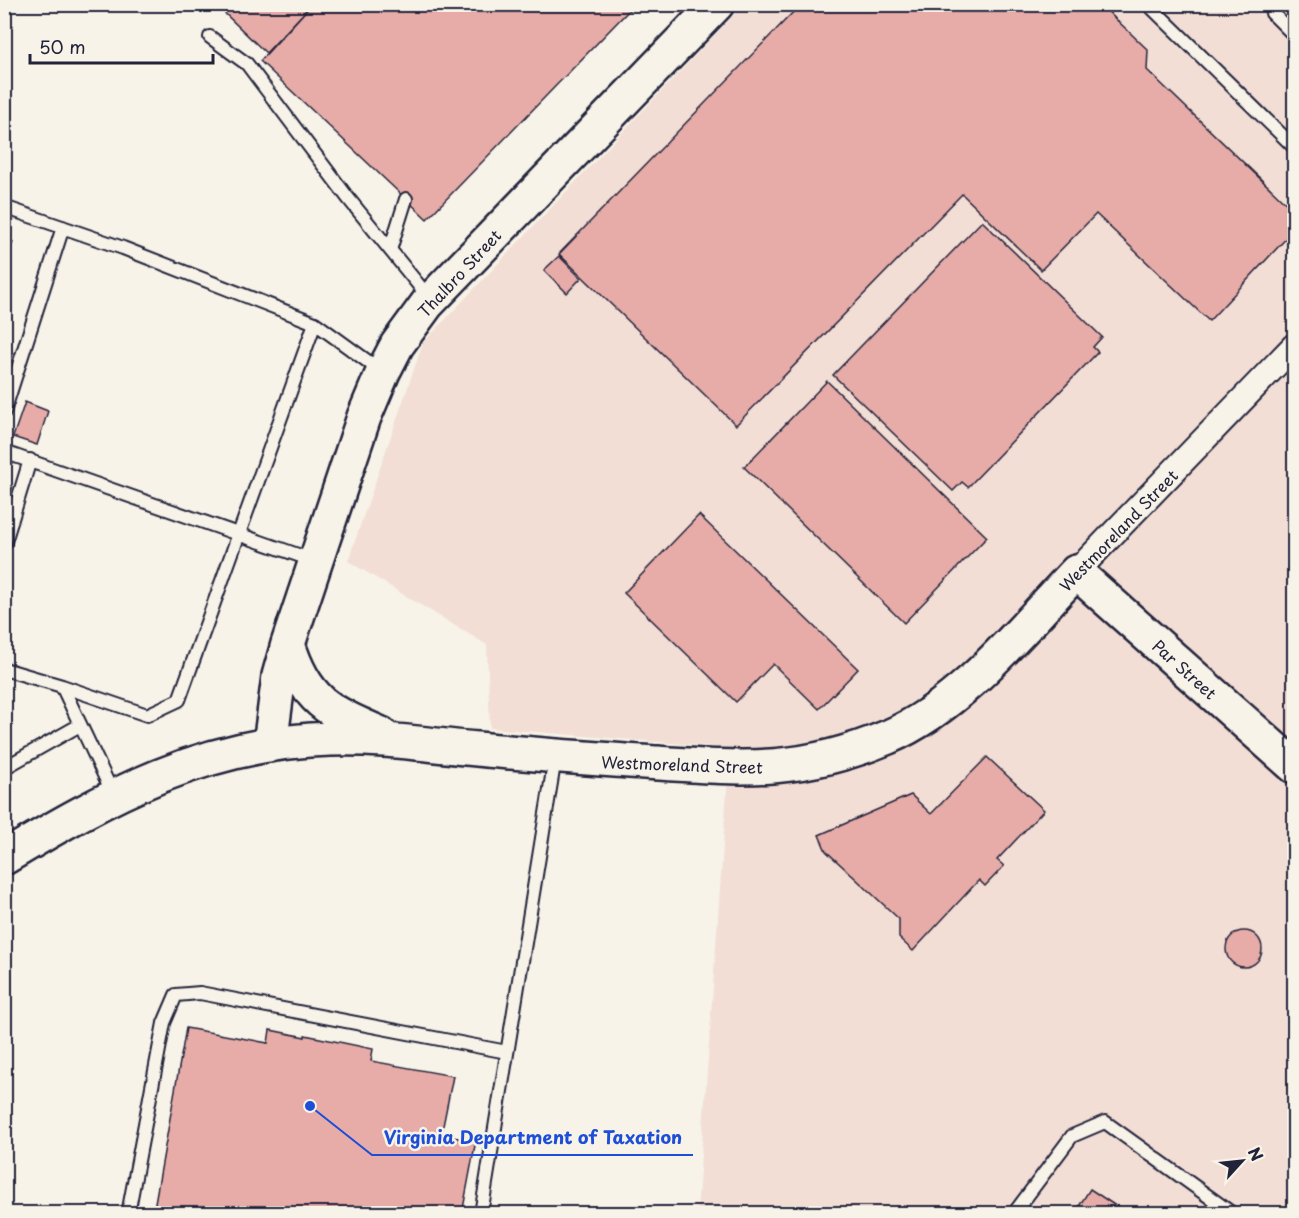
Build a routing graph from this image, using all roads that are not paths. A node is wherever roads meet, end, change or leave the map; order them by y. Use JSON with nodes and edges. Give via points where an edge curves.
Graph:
{"nodes":[{"id":1,"x":1148,"y":4,"type":"edge"},
{"id":2,"x":1270,"y":4,"type":"edge"},
{"id":3,"x":709,"y":7,"type":"edge"},
{"id":4,"x":1294,"y":34,"type":"edge"},
{"id":5,"x":210,"y":37,"type":"dead end"},
{"id":6,"x":1294,"y":147,"type":"edge"},
{"id":7,"x":406,"y":199,"type":"dead end"},
{"id":8,"x":4,"y":207,"type":"edge"},
{"id":9,"x":63,"y":227,"type":"junction"},
{"id":10,"x":390,"y":250,"type":"junction"},
{"id":11,"x":431,"y":300,"type":"junction"},
{"id":12,"x":315,"y":323,"type":"junction"},
{"id":13,"x":1294,"y":346,"type":"edge"},
{"id":14,"x":382,"y":372,"type":"junction"},
{"id":15,"x":4,"y":412,"type":"edge"},
{"id":16,"x":4,"y":452,"type":"edge"},
{"id":17,"x":30,"y":460,"type":"junction"},
{"id":18,"x":239,"y":534,"type":"junction"},
{"id":19,"x":4,"y":545,"type":"edge"},
{"id":20,"x":316,"y":561,"type":"junction"},
{"id":21,"x":1076,"y":572,"type":"junction"},
{"id":22,"x":288,"y":644,"type":"junction"},
{"id":23,"x":4,"y":669,"type":"edge"},
{"id":24,"x":62,"y":686,"type":"junction"},
{"id":25,"x":80,"y":725,"type":"junction"},
{"id":26,"x":400,"y":742,"type":"junction"},
{"id":27,"x":270,"y":745,"type":"junction"},
{"id":28,"x":555,"y":757,"type":"junction"},
{"id":29,"x":1294,"y":765,"type":"edge"},
{"id":30,"x":4,"y":768,"type":"edge"},
{"id":31,"x":114,"y":796,"type":"junction"},
{"id":32,"x":4,"y":858,"type":"edge"},
{"id":33,"x":507,"y":1052,"type":"junction"},
{"id":34,"x":1015,"y":1212,"type":"dead end"},
{"id":35,"x":128,"y":1214,"type":"edge"},
{"id":36,"x":482,"y":1214,"type":"edge"},
{"id":37,"x":1233,"y":1214,"type":"edge"}],
"edges":[{"from":1,"to":6,"type":"lane"},
{"from":2,"to":4,"type":"lane","via":[[1272,13]]},
{"from":3,"to":11,"type":"street","name":"Thalbro Street"},
{"from":5,"to":10,"type":"lane","via":[[247,64]]},
{"from":7,"to":10,"type":"lane"},
{"from":8,"to":9,"type":"lane"},
{"from":9,"to":12,"type":"lane"},
{"from":9,"to":15,"type":"lane"},
{"from":10,"to":11,"type":"lane"},
{"from":11,"to":14,"type":"street","name":"Thalbro Street"},
{"from":12,"to":14,"type":"lane"},
{"from":12,"to":18,"type":"lane"},
{"from":13,"to":21,"type":"street","name":"Westmoreland Street"},
{"from":14,"to":20,"type":"street","name":"Thalbro Street"},
{"from":16,"to":17,"type":"lane"},
{"from":17,"to":18,"type":"lane"},
{"from":17,"to":19,"type":"lane"},
{"from":18,"to":20,"type":"lane"},
{"from":18,"to":24,"type":"lane","via":[[179,700],[147,715]]},
{"from":20,"to":22,"type":"street","name":"Thalbro Street"},
{"from":21,"to":28,"type":"street","name":"Westmoreland Street","via":[[992,662],[934,711],[890,737],[840,755],[795,766],[730,768]]},
{"from":21,"to":29,"type":"street","name":"Par Street"},
{"from":22,"to":26,"type":"street","via":[[298,674],[324,705]]},
{"from":22,"to":27,"type":"street","name":"Thalbro Street","via":[[279,676]]},
{"from":23,"to":24,"type":"lane"},
{"from":24,"to":25,"type":"lane"},
{"from":25,"to":30,"type":"lane"},
{"from":25,"to":31,"type":"lane"},
{"from":26,"to":27,"type":"street","name":"Westmoreland Street","via":[[330,739]]},
{"from":26,"to":28,"type":"street","name":"Westmoreland Street"},
{"from":27,"to":31,"type":"street","name":"Westmoreland Street","via":[[193,762]]},
{"from":28,"to":33,"type":"lane"},
{"from":31,"to":32,"type":"street","name":"Westmoreland Street"},
{"from":33,"to":35,"type":"lane","via":[[200,993],[176,995],[164,1023]]},
{"from":33,"to":36,"type":"lane"},
{"from":34,"to":37,"type":"lane","via":[[1072,1136],[1106,1122]]}]}
